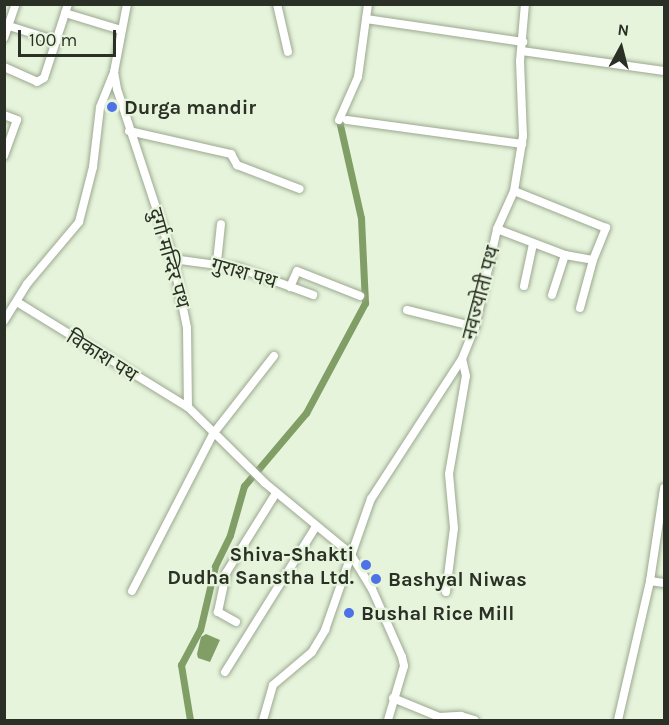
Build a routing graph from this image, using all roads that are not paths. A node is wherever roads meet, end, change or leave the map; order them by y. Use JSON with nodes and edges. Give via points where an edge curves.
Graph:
{"nodes":[{"id":1,"x":16,"y":4,"type":"edge"},
{"id":2,"x":127,"y":4,"type":"edge"},
{"id":3,"x":277,"y":4,"type":"edge"},
{"id":4,"x":368,"y":4,"type":"edge"},
{"id":5,"x":525,"y":4,"type":"edge"},
{"id":6,"x":66,"y":9,"type":"edge"},
{"id":7,"x":366,"y":19,"type":"junction"},
{"id":8,"x":9,"y":26,"type":"junction"},
{"id":9,"x":121,"y":30,"type":"junction"},
{"id":10,"x":4,"y":38,"type":"edge"},
{"id":11,"x":57,"y":41,"type":"junction"},
{"id":12,"x":522,"y":46,"type":"junction"},
{"id":13,"x":288,"y":52,"type":"dead end"},
{"id":14,"x":4,"y":67,"type":"edge"},
{"id":15,"x":664,"y":71,"type":"edge"},
{"id":16,"x":114,"y":72,"type":"junction"},
{"id":17,"x":4,"y":115,"type":"edge"},
{"id":18,"x":129,"y":131,"type":"junction"},
{"id":19,"x":522,"y":144,"type":"junction"},
{"id":20,"x":4,"y":156,"type":"edge"},
{"id":21,"x":300,"y":189,"type":"dead end"},
{"id":22,"x":514,"y":191,"type":"junction"},
{"id":23,"x":221,"y":224,"type":"dead end"},
{"id":24,"x":498,"y":229,"type":"junction"},
{"id":25,"x":533,"y":244,"type":"junction"},
{"id":26,"x":566,"y":255,"type":"junction"},
{"id":27,"x":173,"y":259,"type":"junction"},
{"id":28,"x":593,"y":260,"type":"junction"},
{"id":29,"x":217,"y":262,"type":"junction"},
{"id":30,"x":524,"y":286,"type":"dead end"},
{"id":31,"x":290,"y":287,"type":"junction"},
{"id":32,"x":313,"y":295,"type":"dead end"},
{"id":33,"x":552,"y":295,"type":"dead end"},
{"id":34,"x":360,"y":296,"type":"dead end"},
{"id":35,"x":17,"y":302,"type":"junction"},
{"id":36,"x":580,"y":308,"type":"dead end"},
{"id":37,"x":406,"y":310,"type":"dead end"},
{"id":38,"x":4,"y":321,"type":"edge"},
{"id":39,"x":475,"y":327,"type":"junction"},
{"id":40,"x":274,"y":356,"type":"dead end"},
{"id":41,"x":462,"y":359,"type":"junction"},
{"id":42,"x":188,"y":407,"type":"junction"},
{"id":43,"x":213,"y":434,"type":"junction"},
{"id":44,"x":664,"y":488,"type":"edge"},
{"id":45,"x":276,"y":493,"type":"junction"},
{"id":46,"x":315,"y":528,"type":"junction"},
{"id":47,"x":350,"y":553,"type":"junction"},
{"id":48,"x":650,"y":581,"type":"junction"},
{"id":49,"x":664,"y":583,"type":"edge"},
{"id":50,"x":132,"y":591,"type":"dead end"},
{"id":51,"x":446,"y":592,"type":"dead end"},
{"id":52,"x":236,"y":622,"type":"dead end"},
{"id":53,"x":225,"y":672,"type":"dead end"},
{"id":54,"x":393,"y":698,"type":"junction"},
{"id":55,"x":443,"y":719,"type":"edge"},
{"id":56,"x":263,"y":720,"type":"edge"},
{"id":57,"x":388,"y":720,"type":"edge"},
{"id":58,"x":474,"y":720,"type":"edge"},
{"id":59,"x":618,"y":720,"type":"edge"}],
"edges":[{"from":1,"to":8,"type":"street"},
{"from":2,"to":9,"type":"street","name":"दुर्गा मन्दिर पथ"},
{"from":3,"to":13,"type":"street"},
{"from":4,"to":7,"type":"street"},
{"from":5,"to":12,"type":"street","name":"नवज्योती पथ"},
{"from":6,"to":9,"type":"street"},
{"from":6,"to":11,"type":"street"},
{"from":7,"to":12,"type":"street"},
{"from":7,"to":19,"type":"street","via":[[358,77],[343,120]]},
{"from":8,"to":10,"type":"street"},
{"from":8,"to":11,"type":"street"},
{"from":9,"to":16,"type":"street","name":"दुर्गा मन्दिर पथ"},
{"from":11,"to":14,"type":"street","via":[[44,78],[37,82]]},
{"from":12,"to":15,"type":"street"},
{"from":12,"to":19,"type":"street","name":"नवज्योती पथ"},
{"from":16,"to":18,"type":"street","name":"दुर्गा मन्दिर पथ"},
{"from":16,"to":35,"type":"street","via":[[102,97],[93,167],[79,222]]},
{"from":17,"to":20,"type":"street","via":[[17,120]]},
{"from":18,"to":21,"type":"street","via":[[231,154],[237,165]]},
{"from":18,"to":27,"type":"street","name":"दुर्गा मन्दिर पथ"},
{"from":19,"to":22,"type":"street","name":"नवज्योती पथ"},
{"from":22,"to":24,"type":"street","name":"नवज्योती पथ"},
{"from":22,"to":28,"type":"street","via":[[606,228]]},
{"from":23,"to":29,"type":"street"},
{"from":24,"to":25,"type":"street"},
{"from":24,"to":39,"type":"street","name":"नवज्योती पथ"},
{"from":25,"to":26,"type":"street"},
{"from":25,"to":30,"type":"street"},
{"from":26,"to":28,"type":"street"},
{"from":26,"to":33,"type":"street"},
{"from":27,"to":29,"type":"street","name":"गुराश पथ"},
{"from":27,"to":42,"type":"street","name":"दुर्गा मन्दिर पथ","via":[[187,328]]},
{"from":28,"to":36,"type":"street"},
{"from":29,"to":31,"type":"street","name":"गुराश पथ"},
{"from":31,"to":32,"type":"street","name":"गुराश पथ"},
{"from":31,"to":34,"type":"street","via":[[297,271]]},
{"from":35,"to":38,"type":"street"},
{"from":35,"to":42,"type":"street","name":"विकाश पथ"},
{"from":37,"to":39,"type":"street"},
{"from":39,"to":41,"type":"street","name":"नवज्योती पथ"},
{"from":40,"to":43,"type":"street"},
{"from":41,"to":47,"type":"street","name":"नवज्योती पथ","via":[[373,495]]},
{"from":41,"to":51,"type":"street","via":[[466,376],[449,474],[454,528]]},
{"from":42,"to":43,"type":"street"},
{"from":43,"to":45,"type":"street"},
{"from":43,"to":50,"type":"street"},
{"from":44,"to":48,"type":"street"},
{"from":45,"to":46,"type":"street"},
{"from":45,"to":52,"type":"street","via":[[226,573],[218,612]]},
{"from":46,"to":47,"type":"street"},
{"from":46,"to":53,"type":"street"},
{"from":47,"to":54,"type":"street","via":[[372,589],[402,657],[404,666]]},
{"from":47,"to":56,"type":"street","name":"नवज्योती पथ","via":[[325,630],[312,652],[273,685]]},
{"from":48,"to":49,"type":"street"},
{"from":48,"to":59,"type":"street"},
{"from":54,"to":55,"type":"street"},
{"from":54,"to":57,"type":"street"},
{"from":55,"to":58,"type":"street","via":[[461,716]]}]}
